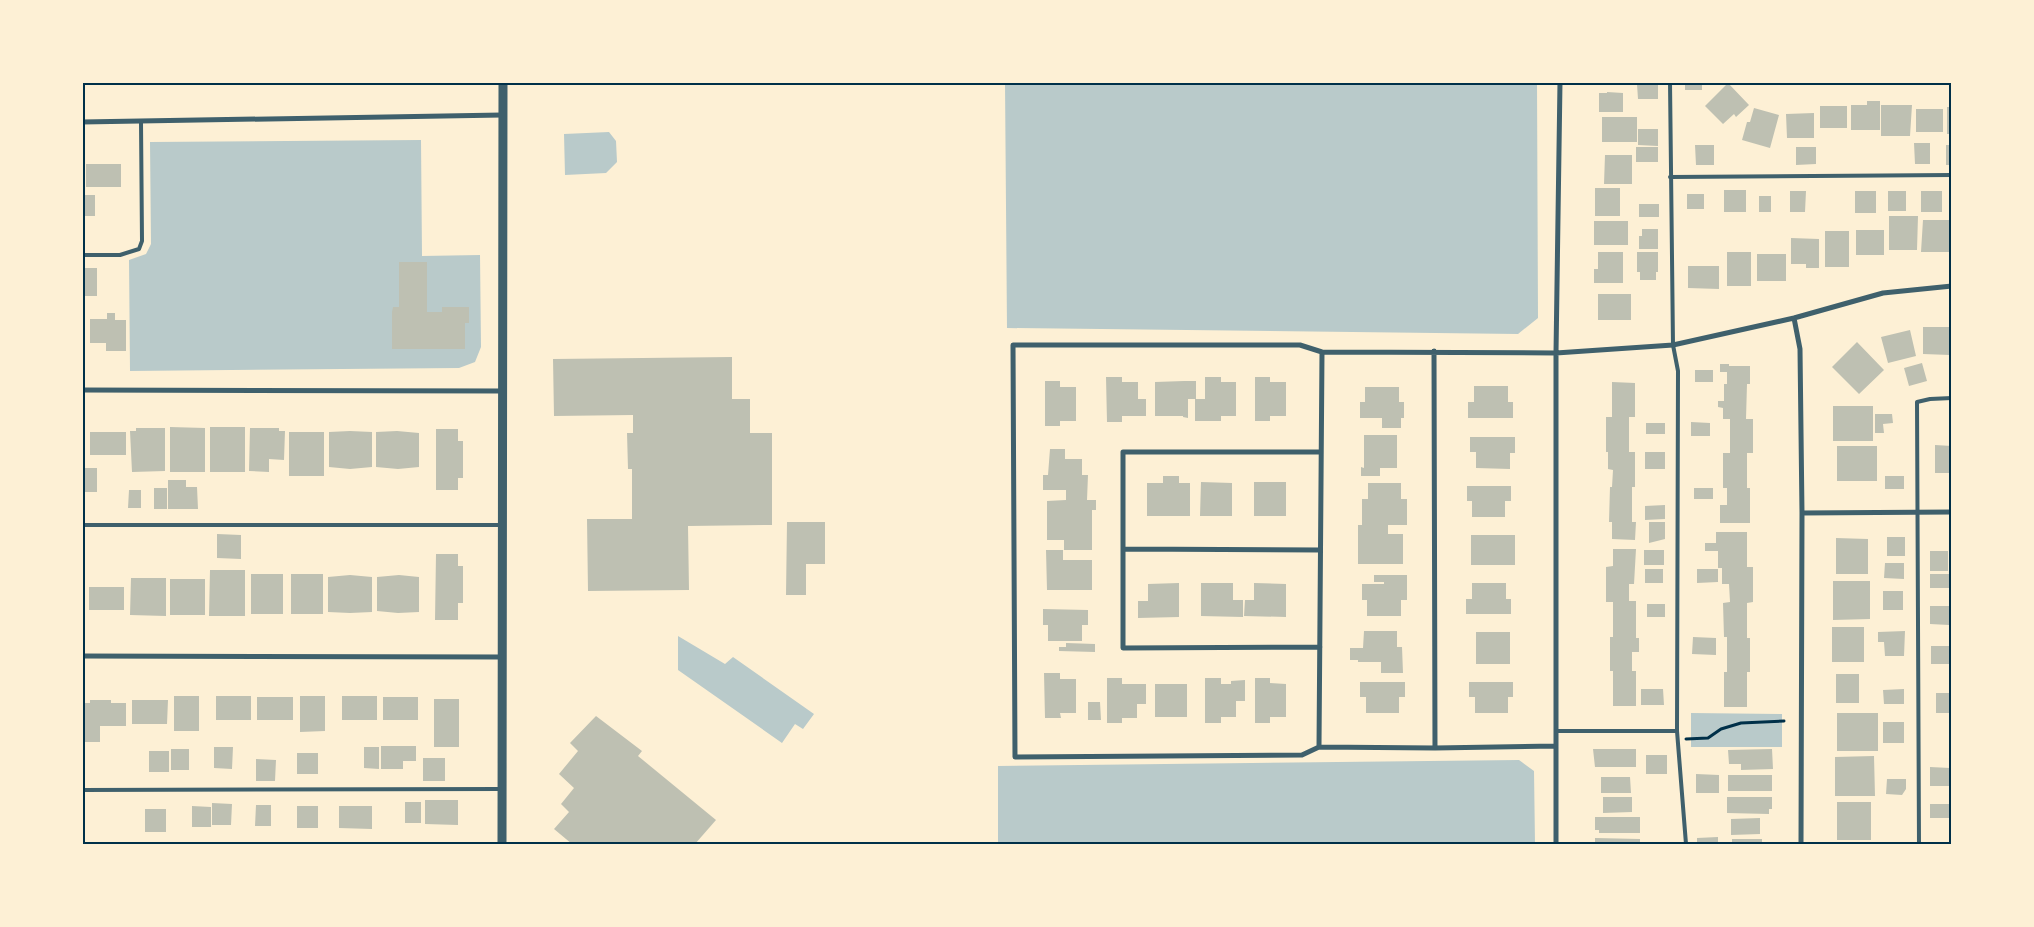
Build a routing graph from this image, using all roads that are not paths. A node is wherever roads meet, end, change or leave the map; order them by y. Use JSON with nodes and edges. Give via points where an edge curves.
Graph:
{"nodes":[{"id":1,"x":502,"y":82,"type":"edge"},
{"id":2,"x":1560,"y":82,"type":"edge"},
{"id":3,"x":1670,"y":82,"type":"edge"},
{"id":4,"x":502,"y":115,"type":"junction"},
{"id":5,"x":82,"y":122,"type":"edge"},
{"id":6,"x":141,"y":122,"type":"junction"},
{"id":7,"x":1952,"y":175,"type":"edge"},
{"id":8,"x":1670,"y":177,"type":"junction"},
{"id":9,"x":82,"y":255,"type":"edge"},
{"id":10,"x":1952,"y":286,"type":"edge"},
{"id":11,"x":1794,"y":318,"type":"junction"},
{"id":12,"x":1673,"y":345,"type":"junction"},
{"id":13,"x":1322,"y":352,"type":"junction"},
{"id":14,"x":1434,"y":352,"type":"junction"},
{"id":15,"x":1556,"y":353,"type":"junction"},
{"id":16,"x":82,"y":390,"type":"edge"},
{"id":17,"x":503,"y":391,"type":"junction"},
{"id":18,"x":1952,"y":398,"type":"edge"},
{"id":19,"x":1321,"y":452,"type":"junction"},
{"id":20,"x":1916,"y":512,"type":"junction"},
{"id":21,"x":1952,"y":512,"type":"edge"},
{"id":22,"x":1802,"y":513,"type":"junction"},
{"id":23,"x":82,"y":525,"type":"edge"},
{"id":24,"x":503,"y":525,"type":"junction"},
{"id":25,"x":1123,"y":550,"type":"junction"},
{"id":26,"x":1320,"y":550,"type":"junction"},
{"id":27,"x":1320,"y":647,"type":"junction"},
{"id":28,"x":82,"y":656,"type":"edge"},
{"id":29,"x":502,"y":656,"type":"junction"},
{"id":30,"x":1556,"y":731,"type":"junction"},
{"id":31,"x":1677,"y":731,"type":"junction"},
{"id":32,"x":1556,"y":746,"type":"junction"},
{"id":33,"x":1319,"y":747,"type":"junction"},
{"id":34,"x":1435,"y":748,"type":"junction"},
{"id":35,"x":82,"y":790,"type":"edge"},
{"id":36,"x":502,"y":790,"type":"junction"},
{"id":37,"x":502,"y":844,"type":"edge"},
{"id":38,"x":1556,"y":844,"type":"edge"},
{"id":39,"x":1686,"y":844,"type":"edge"},
{"id":40,"x":1801,"y":844,"type":"edge"},
{"id":41,"x":1919,"y":844,"type":"edge"}],
"edges":[{"from":1,"to":4,"type":"street"},
{"from":2,"to":15,"type":"street"},
{"from":3,"to":8,"type":"lane"},
{"from":4,"to":6,"type":"street"},
{"from":4,"to":17,"type":"street"},
{"from":5,"to":6,"type":"street"},
{"from":6,"to":9,"type":"lane","via":[[142,241],[139,249],[120,255]]},
{"from":7,"to":8,"type":"lane"},
{"from":8,"to":12,"type":"lane"},
{"from":10,"to":11,"type":"street","via":[[1883,293]]},
{"from":11,"to":12,"type":"street"},
{"from":11,"to":22,"type":"street","via":[[1800,349]]},
{"from":12,"to":15,"type":"street"},
{"from":12,"to":31,"type":"lane","via":[[1678,371]]},
{"from":13,"to":14,"type":"street"},
{"from":13,"to":19,"type":"street"},
{"from":13,"to":33,"type":"street","via":[[1300,345],[1013,344],[1015,757],[1302,755]]},
{"from":14,"to":15,"type":"street"},
{"from":14,"to":34,"type":"street"},
{"from":15,"to":30,"type":"street"},
{"from":16,"to":17,"type":"street"},
{"from":17,"to":24,"type":"street"},
{"from":18,"to":20,"type":"lane","via":[[1917,402]]},
{"from":19,"to":25,"type":"street","via":[[1123,452]]},
{"from":19,"to":26,"type":"street"},
{"from":20,"to":21,"type":"street"},
{"from":20,"to":22,"type":"street"},
{"from":20,"to":41,"type":"lane"},
{"from":22,"to":40,"type":"street"},
{"from":23,"to":24,"type":"lane"},
{"from":24,"to":29,"type":"street"},
{"from":25,"to":26,"type":"street"},
{"from":25,"to":27,"type":"street","via":[[1123,648]]},
{"from":26,"to":27,"type":"street"},
{"from":27,"to":33,"type":"street"},
{"from":28,"to":29,"type":"street"},
{"from":29,"to":36,"type":"street"},
{"from":30,"to":31,"type":"lane"},
{"from":30,"to":32,"type":"street"},
{"from":31,"to":39,"type":"lane"},
{"from":32,"to":34,"type":"street"},
{"from":32,"to":38,"type":"street"},
{"from":33,"to":34,"type":"street"},
{"from":35,"to":36,"type":"lane"},
{"from":36,"to":37,"type":"street"}]}
